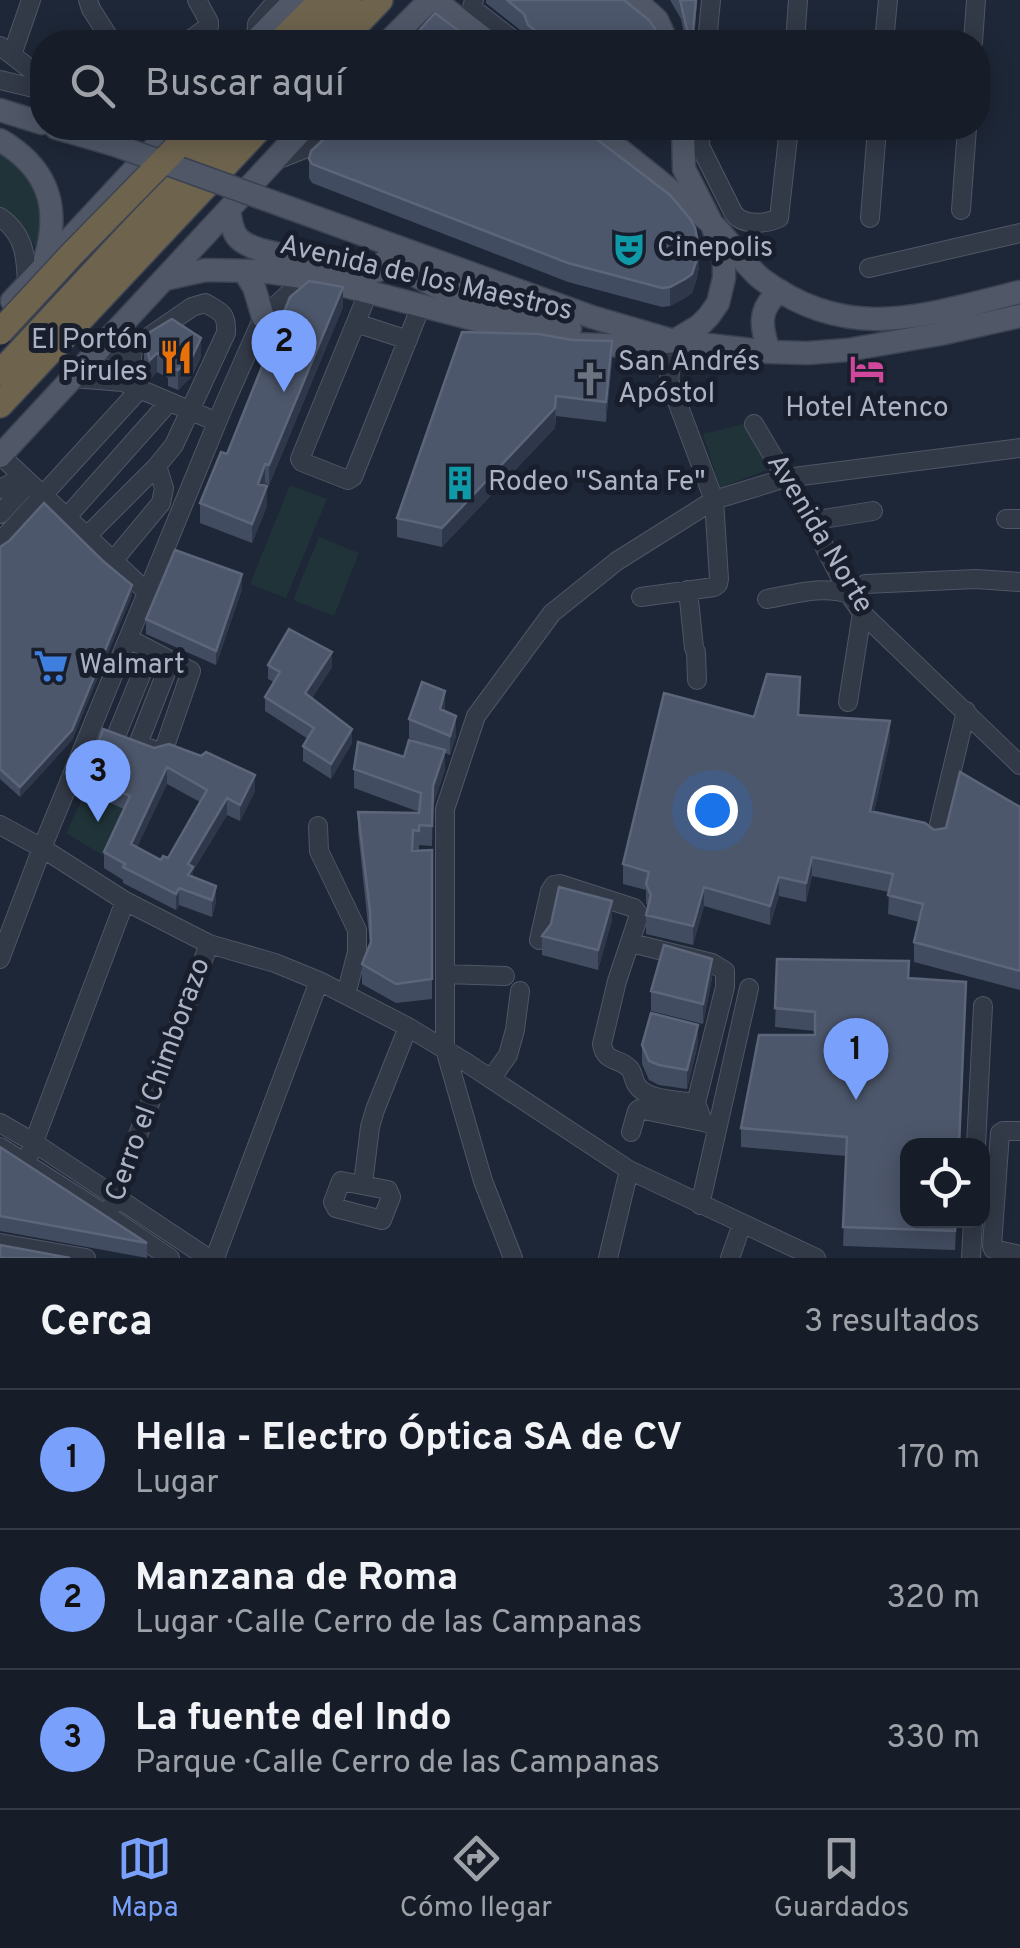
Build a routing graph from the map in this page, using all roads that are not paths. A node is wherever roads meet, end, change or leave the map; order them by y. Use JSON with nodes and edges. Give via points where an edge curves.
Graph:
{"nodes":[{"id":1,"x":31,"y":0,"type":"edge"},
{"id":2,"x":88,"y":0,"type":"edge"},
{"id":3,"x":197,"y":0,"type":"edge"},
{"id":4,"x":280,"y":0,"type":"edge"},
{"id":5,"x":322,"y":0,"type":"edge"},
{"id":6,"x":349,"y":0,"type":"edge"},
{"id":7,"x":380,"y":0,"type":"edge"},
{"id":8,"x":474,"y":0,"type":"edge"},
{"id":9,"x":635,"y":0,"type":"edge"},
{"id":10,"x":653,"y":0,"type":"edge"},
{"id":11,"x":711,"y":0,"type":"edge"},
{"id":12,"x":798,"y":0,"type":"edge"},
{"id":13,"x":888,"y":0,"type":"edge"},
{"id":14,"x":976,"y":0,"type":"edge"},
{"id":15,"x":438,"y":4,"type":"edge"},
{"id":16,"x":410,"y":20,"type":"junction"},
{"id":17,"x":104,"y":30,"type":"edge"},
{"id":18,"x":203,"y":30,"type":"edge"},
{"id":19,"x":269,"y":30,"type":"edge"},
{"id":20,"x":281,"y":30,"type":"edge"},
{"id":21,"x":320,"y":30,"type":"edge"},
{"id":22,"x":351,"y":30,"type":"edge"},
{"id":23,"x":400,"y":30,"type":"edge"},
{"id":24,"x":405,"y":30,"type":"edge"},
{"id":25,"x":472,"y":30,"type":"edge"},
{"id":26,"x":500,"y":30,"type":"edge"},
{"id":27,"x":661,"y":30,"type":"edge"},
{"id":28,"x":674,"y":30,"type":"edge"},
{"id":29,"x":709,"y":30,"type":"edge"},
{"id":30,"x":796,"y":30,"type":"edge"},
{"id":31,"x":885,"y":30,"type":"edge"},
{"id":32,"x":974,"y":30,"type":"edge"},
{"id":33,"x":6,"y":51,"type":"edge"},
{"id":34,"x":30,"y":69,"type":"edge"},
{"id":35,"x":0,"y":80,"type":"edge"},
{"id":36,"x":30,"y":87,"type":"edge"},
{"id":37,"x":0,"y":110,"type":"edge"},
{"id":38,"x":30,"y":119,"type":"edge"},
{"id":39,"x":0,"y":140,"type":"edge"},
{"id":40,"x":98,"y":140,"type":"edge"},
{"id":41,"x":162,"y":140,"type":"edge"},
{"id":42,"x":184,"y":140,"type":"edge"},
{"id":43,"x":217,"y":140,"type":"edge"},
{"id":44,"x":249,"y":140,"type":"edge"},
{"id":45,"x":293,"y":140,"type":"edge"},
{"id":46,"x":324,"y":140,"type":"edge"},
{"id":47,"x":607,"y":140,"type":"edge"},
{"id":48,"x":670,"y":140,"type":"edge"},
{"id":49,"x":683,"y":140,"type":"edge"},
{"id":50,"x":700,"y":140,"type":"edge"},
{"id":51,"x":788,"y":140,"type":"edge"},
{"id":52,"x":877,"y":140,"type":"edge"},
{"id":53,"x":966,"y":140,"type":"edge"},
{"id":54,"x":272,"y":162,"type":"junction"},
{"id":55,"x":648,"y":173,"type":"junction"},
{"id":56,"x":229,"y":209,"type":"junction"},
{"id":57,"x":960,"y":210,"type":"dead end"},
{"id":58,"x":0,"y":217,"type":"edge"},
{"id":59,"x":870,"y":218,"type":"dead end"},
{"id":60,"x":712,"y":224,"type":"junction"},
{"id":61,"x":1020,"y":232,"type":"edge"},
{"id":62,"x":381,"y":250,"type":"junction"},
{"id":63,"x":43,"y":266,"type":"junction"},
{"id":64,"x":869,"y":268,"type":"dead end"},
{"id":65,"x":244,"y":271,"type":"junction"},
{"id":66,"x":346,"y":272,"type":"junction"},
{"id":67,"x":165,"y":279,"type":"junction"},
{"id":68,"x":322,"y":280,"type":"junction"},
{"id":69,"x":27,"y":285,"type":"junction"},
{"id":70,"x":780,"y":291,"type":"junction"},
{"id":71,"x":1020,"y":292,"type":"edge"},
{"id":72,"x":368,"y":294,"type":"junction"},
{"id":73,"x":414,"y":304,"type":"junction"},
{"id":74,"x":0,"y":314,"type":"edge"},
{"id":75,"x":263,"y":316,"type":"junction"},
{"id":76,"x":1020,"y":316,"type":"edge"},
{"id":77,"x":356,"y":324,"type":"junction"},
{"id":78,"x":0,"y":332,"type":"edge"},
{"id":79,"x":111,"y":338,"type":"junction"},
{"id":80,"x":408,"y":340,"type":"junction"},
{"id":81,"x":674,"y":341,"type":"junction"},
{"id":82,"x":634,"y":346,"type":"junction"},
{"id":83,"x":769,"y":352,"type":"junction"},
{"id":84,"x":0,"y":374,"type":"edge"},
{"id":85,"x":73,"y":378,"type":"junction"},
{"id":86,"x":131,"y":386,"type":"junction"},
{"id":87,"x":169,"y":402,"type":"junction"},
{"id":88,"x":0,"y":405,"type":"edge"},
{"id":89,"x":189,"y":410,"type":"junction"},
{"id":90,"x":217,"y":422,"type":"junction"},
{"id":91,"x":754,"y":424,"type":"dead end"},
{"id":92,"x":1020,"y":448,"type":"edge"},
{"id":93,"x":0,"y":456,"type":"edge"},
{"id":94,"x":157,"y":466,"type":"junction"},
{"id":95,"x":786,"y":478,"type":"junction"},
{"id":96,"x":32,"y":485,"type":"junction"},
{"id":97,"x":0,"y":490,"type":"edge"},
{"id":98,"x":714,"y":500,"type":"junction"},
{"id":99,"x":873,"y":511,"type":"dead end"},
{"id":100,"x":0,"y":514,"type":"edge"},
{"id":101,"x":66,"y":518,"type":"junction"},
{"id":102,"x":811,"y":521,"type":"junction"},
{"id":103,"x":86,"y":537,"type":"junction"},
{"id":104,"x":0,"y":542,"type":"edge"},
{"id":105,"x":112,"y":562,"type":"junction"},
{"id":106,"x":1020,"y":582,"type":"edge"},
{"id":107,"x":857,"y":589,"type":"junction"},
{"id":108,"x":688,"y":590,"type":"junction"},
{"id":109,"x":148,"y":593,"type":"junction"},
{"id":110,"x":641,"y":596,"type":"dead end"},
{"id":111,"x":767,"y":600,"type":"dead end"},
{"id":112,"x":862,"y":613,"type":"junction"},
{"id":113,"x":129,"y":639,"type":"junction"},
{"id":114,"x":151,"y":651,"type":"junction"},
{"id":115,"x":171,"y":660,"type":"junction"},
{"id":116,"x":696,"y":680,"type":"dead end"},
{"id":117,"x":848,"y":702,"type":"dead end"},
{"id":118,"x":966,"y":711,"type":"junction"},
{"id":119,"x":92,"y":728,"type":"junction"},
{"id":120,"x":116,"y":736,"type":"junction"},
{"id":121,"x":138,"y":744,"type":"junction"},
{"id":122,"x":1020,"y":765,"type":"edge"},
{"id":123,"x":0,"y":825,"type":"edge"},
{"id":124,"x":318,"y":826,"type":"dead end"},
{"id":125,"x":936,"y":837,"type":"edge"},
{"id":126,"x":42,"y":848,"type":"junction"},
{"id":127,"x":125,"y":902,"type":"junction"},
{"id":128,"x":539,"y":940,"type":"edge"},
{"id":129,"x":209,"y":944,"type":"junction"},
{"id":130,"x":631,"y":944,"type":"junction"},
{"id":131,"x":0,"y":959,"type":"edge"},
{"id":132,"x":445,"y":974,"type":"junction"},
{"id":133,"x":505,"y":976,"type":"dead end"},
{"id":134,"x":319,"y":981,"type":"junction"},
{"id":135,"x":749,"y":988,"type":"dead end"},
{"id":136,"x":520,"y":991,"type":"dead end"},
{"id":137,"x":346,"y":995,"type":"junction"},
{"id":138,"x":983,"y":1006,"type":"dead end"},
{"id":139,"x":408,"y":1027,"type":"junction"},
{"id":140,"x":445,"y":1049,"type":"junction"},
{"id":141,"x":491,"y":1078,"type":"junction"},
{"id":142,"x":696,"y":1103,"type":"junction"},
{"id":143,"x":0,"y":1123,"type":"edge"},
{"id":144,"x":710,"y":1124,"type":"junction"},
{"id":145,"x":631,"y":1132,"type":"dead end"},
{"id":146,"x":1020,"y":1132,"type":"edge"},
{"id":147,"x":976,"y":1138,"type":"edge"},
{"id":148,"x":34,"y":1142,"type":"junction"},
{"id":149,"x":0,"y":1147,"type":"edge"},
{"id":150,"x":26,"y":1164,"type":"junction"},
{"id":151,"x":629,"y":1170,"type":"junction"},
{"id":152,"x":363,"y":1184,"type":"dead end"},
{"id":153,"x":115,"y":1196,"type":"junction"},
{"id":154,"x":700,"y":1204,"type":"junction"},
{"id":155,"x":108,"y":1216,"type":"junction"},
{"id":156,"x":742,"y":1224,"type":"junction"},
{"id":157,"x":973,"y":1228,"type":"edge"},
{"id":158,"x":0,"y":1244,"type":"edge"},
{"id":159,"x":1020,"y":1255,"type":"edge"},
{"id":160,"x":86,"y":1258,"type":"edge"},
{"id":161,"x":170,"y":1258,"type":"edge"},
{"id":162,"x":211,"y":1258,"type":"edge"},
{"id":163,"x":513,"y":1258,"type":"edge"},
{"id":164,"x":608,"y":1258,"type":"edge"},
{"id":165,"x":730,"y":1258,"type":"edge"},
{"id":166,"x":816,"y":1258,"type":"edge"},
{"id":167,"x":971,"y":1258,"type":"edge"}],
"edges":[{"from":1,"to":33,"type":"street"},
{"from":2,"to":17,"type":"street"},
{"from":3,"to":18,"type":"street","via":[[209,22]]},
{"from":4,"to":19,"type":"main road"},
{"from":5,"to":20,"type":"highway"},
{"from":6,"to":21,"type":"highway"},
{"from":7,"to":22,"type":"highway"},
{"from":8,"to":26,"type":"street","via":[[472,8]]},
{"from":9,"to":27,"type":"main road"},
{"from":10,"to":28,"type":"main road"},
{"from":11,"to":29,"type":"street"},
{"from":12,"to":30,"type":"street"},
{"from":13,"to":31,"type":"street"},
{"from":14,"to":32,"type":"street"},
{"from":15,"to":16,"type":"main road"},
{"from":15,"to":25,"type":"main road"},
{"from":16,"to":23,"type":"main road"},
{"from":16,"to":24,"type":"street"},
{"from":33,"to":34,"type":"street"},
{"from":35,"to":36,"type":"street"},
{"from":37,"to":38,"type":"main road"},
{"from":39,"to":63,"type":"main road","via":[[30,162],[50,200],[52,237]]},
{"from":40,"to":62,"type":"main road","name":"Avenida de los Maestros","bridge":true,"via":[[284,206]]},
{"from":41,"to":63,"type":"main road"},
{"from":42,"to":78,"type":"highway","bridge":true},
{"from":43,"to":84,"type":"highway"},
{"from":44,"to":88,"type":"highway"},
{"from":45,"to":54,"type":"main road"},
{"from":46,"to":54,"type":"street"},
{"from":47,"to":55,"type":"main road"},
{"from":48,"to":55,"type":"main road"},
{"from":49,"to":60,"type":"main road","via":[[684,169]]},
{"from":50,"to":51,"type":"street","via":[[739,221],[760,222],[779,218]]},
{"from":52,"to":59,"type":"street"},
{"from":53,"to":57,"type":"street"},
{"from":54,"to":56,"type":"main road"},
{"from":55,"to":60,"type":"main road"},
{"from":56,"to":66,"type":"main road","via":[[236,237],[248,245]]},
{"from":56,"to":67,"type":"main road"},
{"from":58,"to":69,"type":"street","via":[[24,246]]},
{"from":60,"to":70,"type":"main road"},
{"from":60,"to":81,"type":"main road","via":[[724,263],[718,303]]},
{"from":61,"to":64,"type":"street"},
{"from":62,"to":66,"type":"main road","via":[[373,274]]},
{"from":62,"to":73,"type":"main road"},
{"from":62,"to":81,"type":"main road","name":"Avenida de los Maestros"},
{"from":62,"to":82,"type":"main road","via":[[435,286]]},
{"from":63,"to":69,"type":"main road"},
{"from":65,"to":67,"type":"main road","name":"Avenida de los Maestros"},
{"from":65,"to":68,"type":"main road","name":"Avenida de los Maestros"},
{"from":65,"to":75,"type":"main road"},
{"from":66,"to":68,"type":"street"},
{"from":67,"to":79,"type":"main road"},
{"from":68,"to":72,"type":"main road","name":"Avenida de los Maestros"},
{"from":68,"to":75,"type":"street","via":[[287,295]]},
{"from":69,"to":74,"type":"main road"},
{"from":70,"to":71,"type":"main road","via":[[819,312],[886,319]]},
{"from":70,"to":83,"type":"main road","via":[[761,320]]},
{"from":72,"to":73,"type":"main road","name":"Avenida de los Maestros"},
{"from":72,"to":77,"type":"street"},
{"from":73,"to":80,"type":"street"},
{"from":73,"to":82,"type":"main road","name":"Avenida de los Maestros","via":[[570,344]]},
{"from":75,"to":90,"type":"street"},
{"from":76,"to":83,"type":"main road","name":"Avenida de los Maestros","via":[[847,350]]},
{"from":77,"to":80,"type":"street"},
{"from":77,"to":80,"type":"street","via":[[300,459],[348,480]]},
{"from":79,"to":85,"type":"main road"},
{"from":79,"to":86,"type":"street"},
{"from":81,"to":82,"type":"main road","name":"Avenida de los Maestros"},
{"from":81,"to":83,"type":"main road","name":"Avenida de los Maestros"},
{"from":81,"to":98,"type":"street","via":[[671,389]]},
{"from":85,"to":86,"type":"street"},
{"from":85,"to":93,"type":"main road"},
{"from":86,"to":87,"type":"street"},
{"from":86,"to":89,"type":"street","via":[[134,347],[193,337]]},
{"from":86,"to":96,"type":"street"},
{"from":87,"to":89,"type":"street"},
{"from":87,"to":101,"type":"street"},
{"from":89,"to":90,"type":"street"},
{"from":89,"to":94,"type":"street","via":[[180,436]]},
{"from":90,"to":109,"type":"street"},
{"from":91,"to":95,"type":"street","name":"Avenida Norte"},
{"from":92,"to":95,"type":"street"},
{"from":93,"to":96,"type":"street"},
{"from":94,"to":103,"type":"street"},
{"from":94,"to":105,"type":"street","via":[[161,503]]},
{"from":95,"to":98,"type":"street"},
{"from":95,"to":102,"type":"street","name":"Avenida Norte"},
{"from":96,"to":97,"type":"street"},
{"from":96,"to":100,"type":"street"},
{"from":96,"to":101,"type":"street"},
{"from":96,"to":104,"type":"street"},
{"from":98,"to":108,"type":"street","via":[[718,584]]},
{"from":98,"to":132,"type":"street","via":[[616,561],[552,613],[476,716],[446,809]]},
{"from":99,"to":102,"type":"street"},
{"from":101,"to":103,"type":"street"},
{"from":102,"to":107,"type":"street","name":"Avenida Norte"},
{"from":103,"to":105,"type":"street"},
{"from":105,"to":109,"type":"street"},
{"from":106,"to":107,"type":"street","via":[[976,578]]},
{"from":107,"to":111,"type":"street"},
{"from":107,"to":112,"type":"street","name":"Avenida Norte"},
{"from":108,"to":110,"type":"street"},
{"from":108,"to":116,"type":"street"},
{"from":109,"to":113,"type":"street"},
{"from":112,"to":117,"type":"street"},
{"from":112,"to":118,"type":"street","name":"Avenida Norte"},
{"from":113,"to":114,"type":"street"},
{"from":113,"to":119,"type":"street"},
{"from":114,"to":115,"type":"street"},
{"from":114,"to":120,"type":"street"},
{"from":115,"to":121,"type":"street"},
{"from":115,"to":121,"type":"street","via":[[190,674],[162,752]]},
{"from":118,"to":122,"type":"street","name":"Avenida Norte"},
{"from":118,"to":125,"type":"street"},
{"from":119,"to":120,"type":"street"},
{"from":119,"to":126,"type":"street"},
{"from":120,"to":121,"type":"street"},
{"from":123,"to":126,"type":"street"},
{"from":124,"to":137,"type":"street","via":[[319,850],[357,930]]},
{"from":126,"to":127,"type":"street"},
{"from":126,"to":131,"type":"street"},
{"from":127,"to":129,"type":"street"},
{"from":127,"to":148,"type":"street"},
{"from":128,"to":130,"type":"street","via":[[550,890],[560,884],[634,908],[639,915]]},
{"from":129,"to":134,"type":"street"},
{"from":129,"to":153,"type":"street","name":"Cerro el Chimborazo"},
{"from":130,"to":142,"type":"street","via":[[602,1051],[628,1067],[646,1094]]},
{"from":130,"to":142,"type":"street","via":[[725,971]]},
{"from":132,"to":133,"type":"street"},
{"from":132,"to":140,"type":"street"},
{"from":134,"to":137,"type":"street"},
{"from":134,"to":162,"type":"street"},
{"from":135,"to":144,"type":"street"},
{"from":136,"to":141,"type":"street","via":[[508,1055]]},
{"from":137,"to":139,"type":"street"},
{"from":138,"to":147,"type":"street"},
{"from":139,"to":140,"type":"street"},
{"from":139,"to":152,"type":"street","via":[[370,1127]]},
{"from":140,"to":141,"type":"street"},
{"from":140,"to":163,"type":"street","via":[[483,1182]]},
{"from":141,"to":151,"type":"street"},
{"from":142,"to":144,"type":"street"},
{"from":143,"to":148,"type":"street"},
{"from":144,"to":145,"type":"street","via":[[639,1109]]},
{"from":144,"to":154,"type":"street"},
{"from":146,"to":159,"type":"street","via":[[1000,1134],[992,1246]]},
{"from":148,"to":150,"type":"street"},
{"from":148,"to":153,"type":"street"},
{"from":149,"to":150,"type":"street"},
{"from":150,"to":155,"type":"street"},
{"from":151,"to":154,"type":"street"},
{"from":151,"to":164,"type":"street"},
{"from":153,"to":155,"type":"street","name":"Cerro el Chimborazo"},
{"from":153,"to":162,"type":"street"},
{"from":154,"to":156,"type":"street"},
{"from":155,"to":161,"type":"street"},
{"from":156,"to":165,"type":"street"},
{"from":156,"to":166,"type":"street"},
{"from":157,"to":167,"type":"street"},
{"from":158,"to":160,"type":"street"}]}
